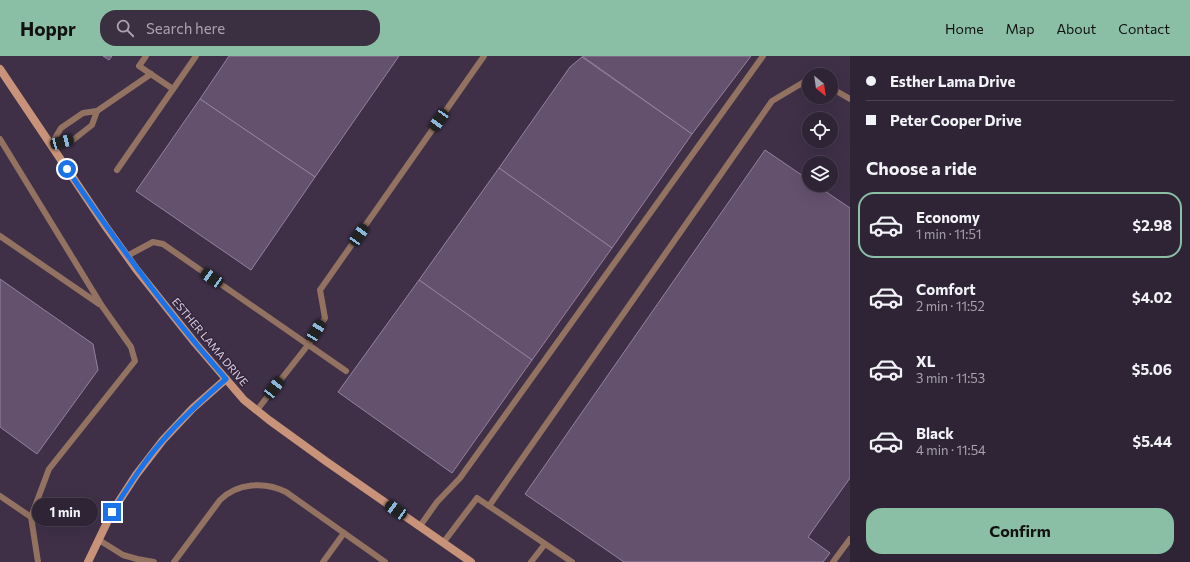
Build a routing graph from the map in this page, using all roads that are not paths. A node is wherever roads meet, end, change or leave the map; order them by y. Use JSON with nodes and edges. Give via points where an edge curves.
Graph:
{"nodes":[{"id":1,"x":146,"y":56,"type":"edge"},
{"id":2,"x":196,"y":56,"type":"edge"},
{"id":3,"x":484,"y":56,"type":"edge"},
{"id":4,"x":763,"y":56,"type":"edge"},
{"id":5,"x":0,"y":69,"type":"edge"},
{"id":6,"x":151,"y":74,"type":"junction"},
{"id":7,"x":802,"y":83,"type":"edge"},
{"id":8,"x":173,"y":89,"type":"junction"},
{"id":9,"x":838,"y":92,"type":"edge"},
{"id":10,"x":850,"y":99,"type":"edge"},
{"id":11,"x":97,"y":112,"type":"junction"},
{"id":12,"x":0,"y":139,"type":"edge"},
{"id":13,"x":51,"y":145,"type":"junction"},
{"id":14,"x":116,"y":170,"type":"dead end"},
{"id":15,"x":0,"y":236,"type":"edge"},
{"id":16,"x":127,"y":256,"type":"junction"},
{"id":17,"x":102,"y":306,"type":"junction"},
{"id":18,"x":308,"y":345,"type":"junction"},
{"id":19,"x":346,"y":371,"type":"dead end"},
{"id":20,"x":226,"y":379,"type":"junction"},
{"id":21,"x":257,"y":410,"type":"junction"},
{"id":22,"x":0,"y":496,"type":"edge"},
{"id":23,"x":489,"y":506,"type":"junction"},
{"id":24,"x":31,"y":517,"type":"junction"},
{"id":25,"x":420,"y":526,"type":"junction"},
{"id":26,"x":344,"y":533,"type":"junction"},
{"id":27,"x":850,"y":539,"type":"edge"},
{"id":28,"x":99,"y":540,"type":"junction"},
{"id":29,"x":444,"y":543,"type":"junction"},
{"id":30,"x":545,"y":544,"type":"junction"},
{"id":31,"x":38,"y":562,"type":"edge"},
{"id":32,"x":88,"y":562,"type":"edge"},
{"id":33,"x":154,"y":562,"type":"edge"},
{"id":34,"x":174,"y":562,"type":"edge"},
{"id":35,"x":324,"y":562,"type":"edge"},
{"id":36,"x":384,"y":562,"type":"edge"},
{"id":37,"x":471,"y":562,"type":"edge"},
{"id":38,"x":531,"y":562,"type":"edge"},
{"id":39,"x":572,"y":562,"type":"edge"},
{"id":40,"x":833,"y":562,"type":"edge"}],
"edges":[{"from":1,"to":6,"type":"lane","via":[[139,66]]},
{"from":2,"to":8,"type":"lane"},
{"from":3,"to":18,"type":"lane","via":[[320,290],[325,318]]},
{"from":4,"to":25,"type":"lane","via":[[460,478],[437,502]]},
{"from":5,"to":13,"type":"street","name":"ESTHER LAMA DRIVE"},
{"from":6,"to":8,"type":"lane"},
{"from":6,"to":11,"type":"lane"},
{"from":7,"to":23,"type":"lane","via":[[772,101]]},
{"from":8,"to":14,"type":"lane"},
{"from":9,"to":10,"type":"lane"},
{"from":11,"to":13,"type":"lane","via":[[83,113],[61,128]]},
{"from":11,"to":13,"type":"lane","via":[[92,125],[73,140]]},
{"from":12,"to":17,"type":"lane"},
{"from":13,"to":16,"type":"street","name":"ESTHER LAMA DRIVE"},
{"from":15,"to":17,"type":"lane"},
{"from":16,"to":18,"type":"lane","via":[[153,242],[163,244]]},
{"from":16,"to":20,"type":"street","name":"ESTHER LAMA DRIVE"},
{"from":17,"to":24,"type":"lane","via":[[131,347],[135,361],[49,469]]},
{"from":18,"to":19,"type":"lane"},
{"from":18,"to":21,"type":"lane"},
{"from":20,"to":21,"type":"street","name":"ESTHER LAMA DRIVE","via":[[244,400]]},
{"from":20,"to":28,"type":"street","via":[[193,408],[163,440],[112,512]]},
{"from":21,"to":25,"type":"street","name":"ESTHER LAMA DRIVE"},
{"from":22,"to":24,"type":"lane"},
{"from":23,"to":29,"type":"lane","via":[[477,498]]},
{"from":23,"to":30,"type":"lane"},
{"from":24,"to":31,"type":"lane"},
{"from":25,"to":29,"type":"street","name":"ESTHER LAMA DRIVE"},
{"from":26,"to":34,"type":"lane","via":[[276,487],[241,487],[220,500]]},
{"from":26,"to":35,"type":"lane"},
{"from":26,"to":36,"type":"lane"},
{"from":27,"to":40,"type":"lane"},
{"from":28,"to":32,"type":"street"},
{"from":28,"to":33,"type":"lane","via":[[123,555]]},
{"from":29,"to":37,"type":"street","name":"ESTHER LAMA DRIVE"},
{"from":30,"to":38,"type":"lane"},
{"from":30,"to":39,"type":"lane"}]}
